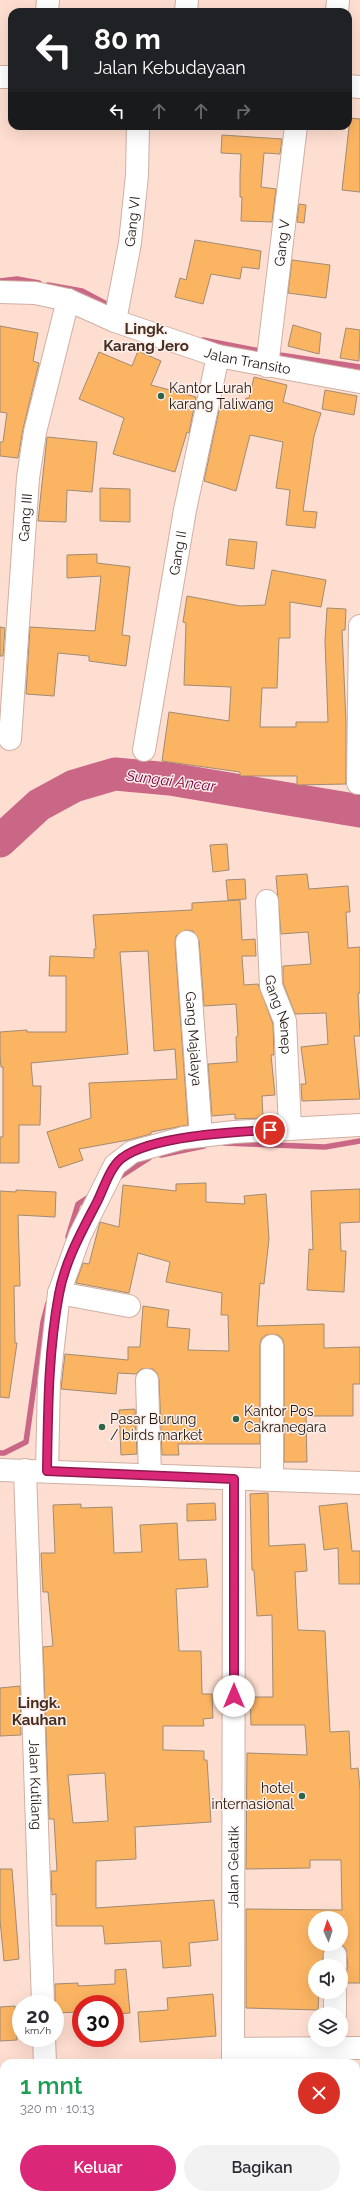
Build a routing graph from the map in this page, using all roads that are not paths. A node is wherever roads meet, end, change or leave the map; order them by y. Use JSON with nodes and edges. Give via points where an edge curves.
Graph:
{"nodes":[{"id":1,"x":138,"y":130,"type":"edge"},
{"id":2,"x":296,"y":130,"type":"edge"},
{"id":3,"x":0,"y":292,"type":"edge"},
{"id":4,"x":68,"y":300,"type":"junction"},
{"id":5,"x":116,"y":313,"type":"junction"},
{"id":6,"x":218,"y":356,"type":"junction"},
{"id":7,"x":268,"y":356,"type":"junction"},
{"id":8,"x":360,"y":382,"type":"edge"},
{"id":9,"x":360,"y":626,"type":"edge"},
{"id":10,"x":10,"y":739,"type":"dead end"},
{"id":11,"x":144,"y":750,"type":"dead end"},
{"id":12,"x":358,"y":783,"type":"dead end"},
{"id":13,"x":267,"y":901,"type":"dead end"},
{"id":14,"x":187,"y":942,"type":"dead end"},
{"id":15,"x":360,"y":1124,"type":"edge"},
{"id":16,"x":290,"y":1128,"type":"junction"},
{"id":17,"x":201,"y":1136,"type":"junction"},
{"id":18,"x":59,"y":1293,"type":"junction"},
{"id":19,"x":129,"y":1306,"type":"dead end"},
{"id":20,"x":272,"y":1346,"type":"dead end"},
{"id":21,"x":147,"y":1380,"type":"dead end"},
{"id":22,"x":0,"y":1470,"type":"edge"},
{"id":23,"x":25,"y":1470,"type":"junction"},
{"id":24,"x":47,"y":1471,"type":"junction"},
{"id":25,"x":150,"y":1474,"type":"junction"},
{"id":26,"x":234,"y":1479,"type":"junction"},
{"id":27,"x":272,"y":1479,"type":"junction"},
{"id":28,"x":360,"y":1483,"type":"edge"},
{"id":29,"x":43,"y":1995,"type":"edge"},
{"id":30,"x":348,"y":2046,"type":"edge"},
{"id":31,"x":44,"y":2047,"type":"edge"},
{"id":32,"x":310,"y":2047,"type":"edge"},
{"id":33,"x":360,"y":2048,"type":"edge"},
{"id":34,"x":233,"y":2056,"type":"edge"},
{"id":35,"x":45,"y":2059,"type":"edge"}],
"edges":[{"from":1,"to":5,"type":"street","name":"Gang VI","via":[[135,207]]},
{"from":2,"to":7,"type":"street","name":"Gang V"},
{"from":3,"to":4,"type":"street","name":"Jalan Transito","via":[[35,293]]},
{"from":4,"to":5,"type":"street","name":"Jalan Transito"},
{"from":4,"to":10,"type":"street","name":"Gang III","via":[[35,432],[28,478]]},
{"from":5,"to":6,"type":"street","name":"Jalan Transito"},
{"from":6,"to":7,"type":"street","name":"Jalan Transito"},
{"from":6,"to":11,"type":"street","name":"Gang II","via":[[185,510]]},
{"from":7,"to":8,"type":"street","name":"Jalan Transito"},
{"from":9,"to":12,"type":"street"},
{"from":13,"to":16,"type":"street","name":"Gang Nenep","via":[[271,986],[285,1021]]},
{"from":14,"to":17,"type":"street","name":"Gang Majalaya"},
{"from":15,"to":16,"type":"street"},
{"from":16,"to":17,"type":"street"},
{"from":17,"to":18,"type":"street","via":[[132,1152],[115,1165],[80,1235]]},
{"from":18,"to":19,"type":"street"},
{"from":18,"to":24,"type":"street","via":[[49,1381]]},
{"from":20,"to":27,"type":"street"},
{"from":21,"to":25,"type":"street"},
{"from":22,"to":23,"type":"street"},
{"from":23,"to":24,"type":"street"},
{"from":23,"to":29,"type":"street","name":"Jalan Kutilang"},
{"from":24,"to":25,"type":"street"},
{"from":25,"to":26,"type":"street"},
{"from":26,"to":27,"type":"street"},
{"from":26,"to":34,"type":"street","name":"Jalan Gelatik"},
{"from":27,"to":28,"type":"street"},
{"from":30,"to":33,"type":"street"},
{"from":31,"to":35,"type":"street"},
{"from":32,"to":34,"type":"street"}]}
